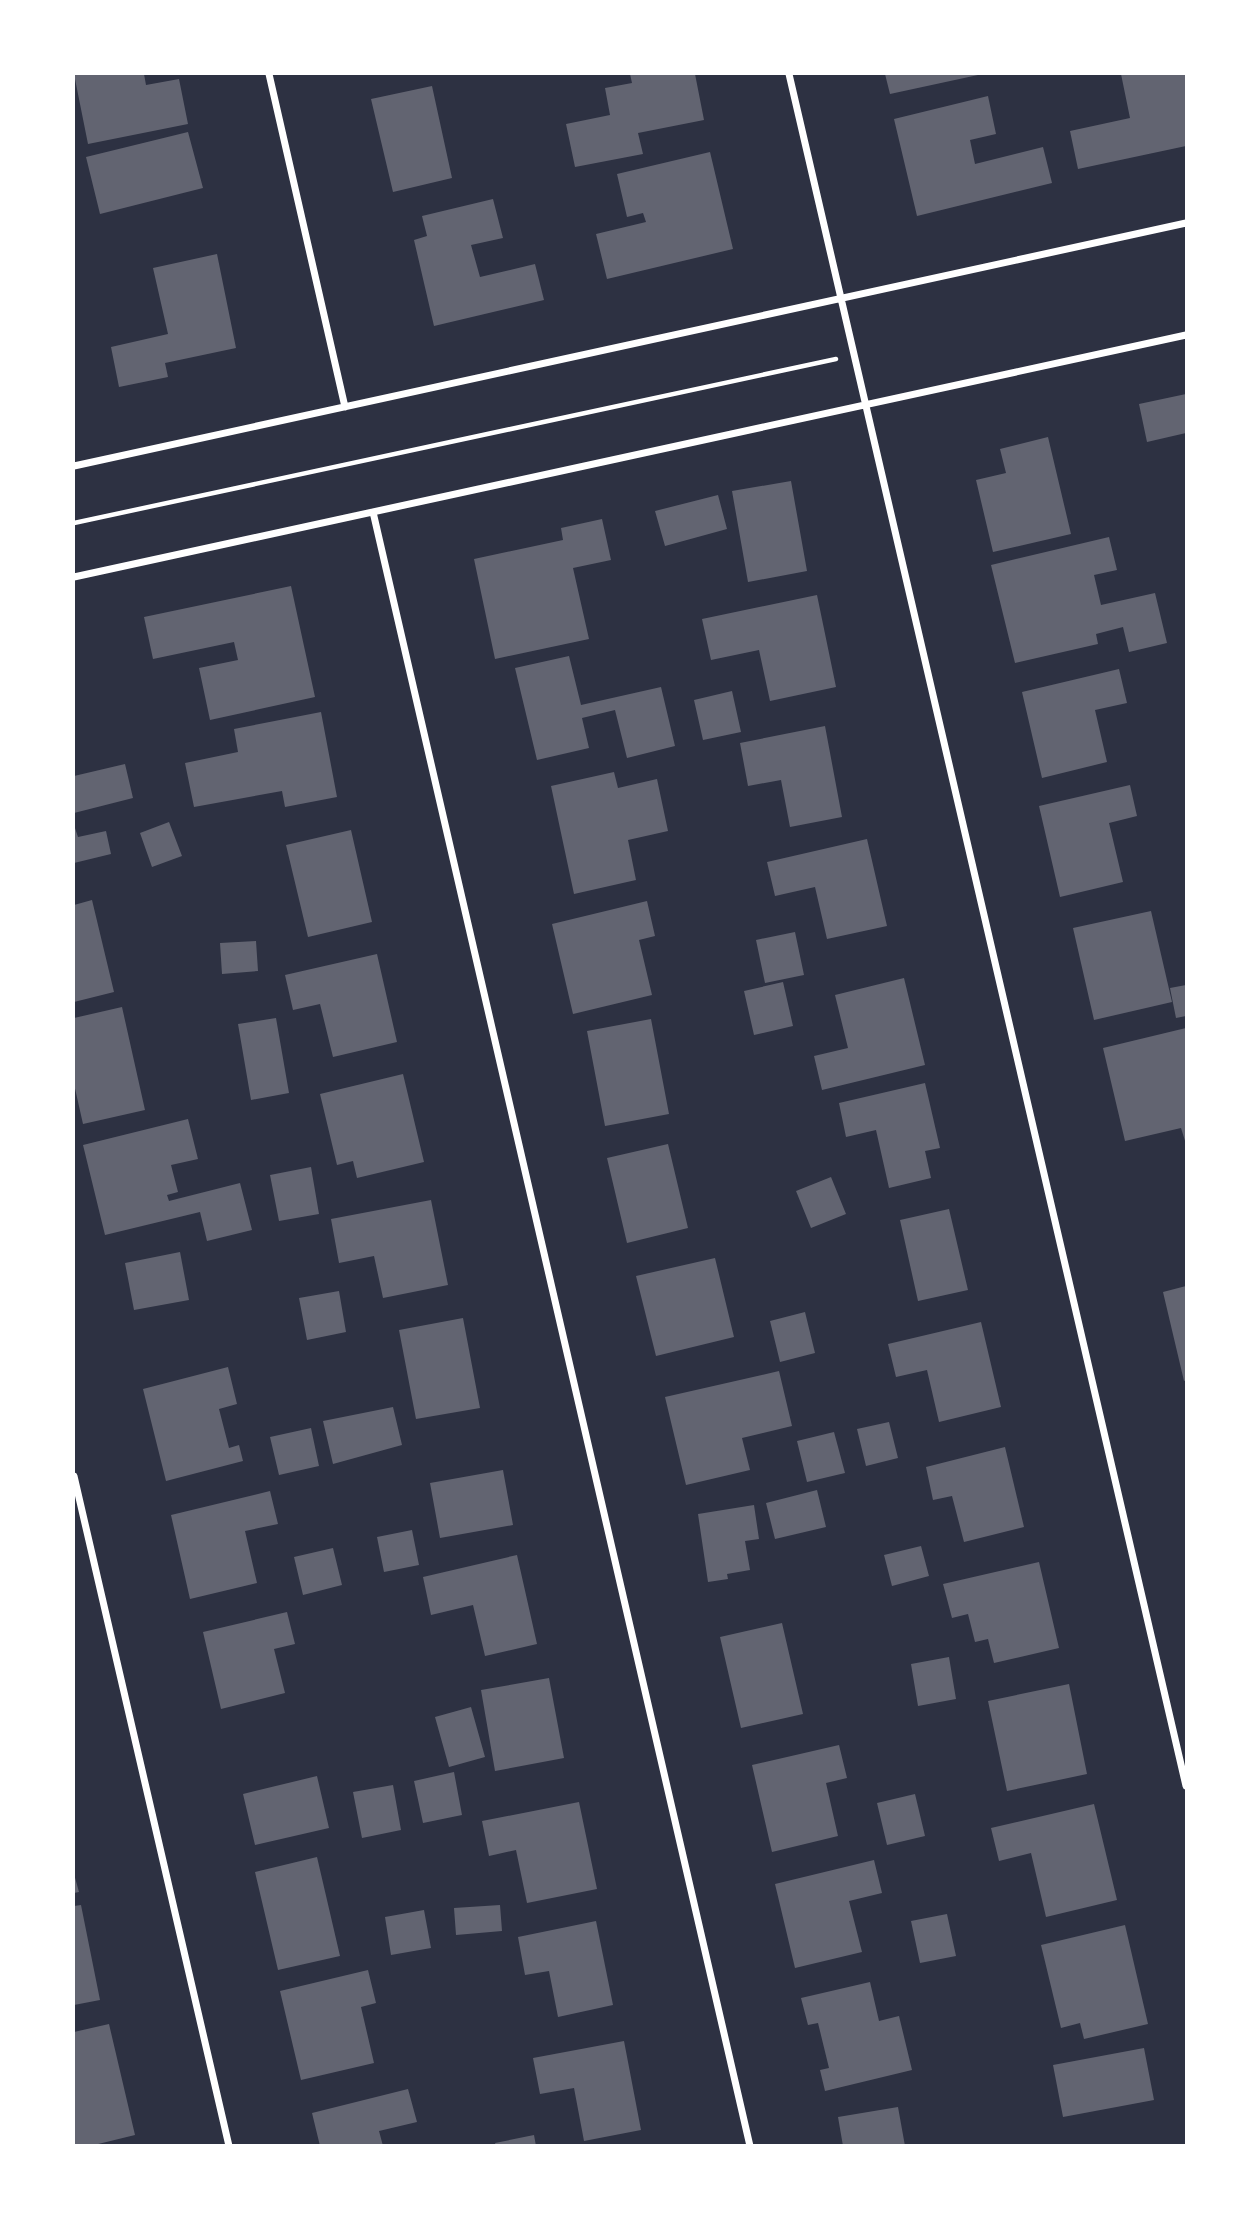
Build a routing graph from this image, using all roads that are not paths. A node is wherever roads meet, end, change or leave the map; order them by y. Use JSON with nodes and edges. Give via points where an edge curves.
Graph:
{"nodes":[{"id":1,"x":269,"y":74,"type":"edge"},
{"id":2,"x":789,"y":74,"type":"edge"},
{"id":3,"x":1186,"y":223,"type":"edge"},
{"id":4,"x":841,"y":299,"type":"junction"},
{"id":5,"x":1186,"y":335,"type":"edge"},
{"id":6,"x":867,"y":405,"type":"junction"},
{"id":7,"x":345,"y":407,"type":"junction"},
{"id":8,"x":74,"y":466,"type":"edge"},
{"id":9,"x":373,"y":512,"type":"junction"},
{"id":10,"x":74,"y":577,"type":"edge"},
{"id":11,"x":74,"y":1476,"type":"edge"},
{"id":12,"x":1186,"y":1786,"type":"edge"},
{"id":13,"x":229,"y":2146,"type":"edge"},
{"id":14,"x":750,"y":2146,"type":"edge"}],
"edges":[{"from":1,"to":7,"type":"street"},
{"from":2,"to":4,"type":"street"},
{"from":3,"to":4,"type":"street"},
{"from":4,"to":6,"type":"street"},
{"from":4,"to":7,"type":"street"},
{"from":5,"to":6,"type":"street"},
{"from":6,"to":9,"type":"street"},
{"from":6,"to":12,"type":"street"},
{"from":7,"to":8,"type":"street"},
{"from":9,"to":10,"type":"street"},
{"from":9,"to":14,"type":"street"},
{"from":11,"to":13,"type":"street"}]}
